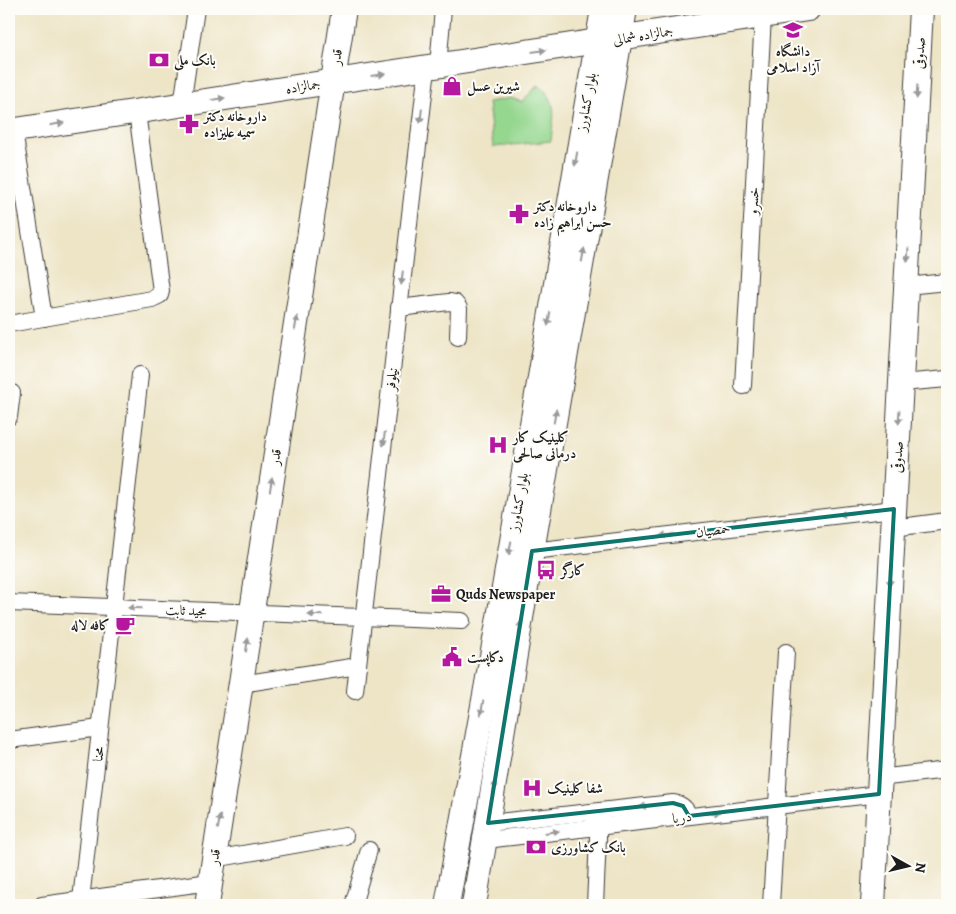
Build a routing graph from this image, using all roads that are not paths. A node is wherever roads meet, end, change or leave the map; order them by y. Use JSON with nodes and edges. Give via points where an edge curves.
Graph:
{"nodes":[{"id":1,"x":196,"y":9,"type":"edge"},
{"id":2,"x":344,"y":9,"type":"edge"},
{"id":3,"x":443,"y":9,"type":"edge"},
{"id":4,"x":603,"y":9,"type":"edge"},
{"id":5,"x":625,"y":9,"type":"edge"},
{"id":6,"x":808,"y":9,"type":"edge"},
{"id":7,"x":921,"y":9,"type":"edge"},
{"id":8,"x":763,"y":16,"type":"junction"},
{"id":9,"x":621,"y":38,"type":"junction"},
{"id":10,"x":597,"y":42,"type":"junction"},
{"id":11,"x":432,"y":67,"type":"junction"},
{"id":12,"x":332,"y":82,"type":"junction"},
{"id":13,"x":182,"y":105,"type":"junction"},
{"id":14,"x":137,"y":112,"type":"junction"},
{"id":15,"x":11,"y":131,"type":"edge"},
{"id":16,"x":947,"y":282,"type":"edge"},
{"id":17,"x":906,"y":286,"type":"junction"},
{"id":18,"x":399,"y":308,"type":"junction"},
{"id":19,"x":44,"y":318,"type":"junction"},
{"id":20,"x":9,"y":324,"type":"edge"},
{"id":21,"x":458,"y":337,"type":"dead end"},
{"id":22,"x":140,"y":375,"type":"dead end"},
{"id":23,"x":947,"y":379,"type":"edge"},
{"id":24,"x":901,"y":383,"type":"junction"},
{"id":25,"x":742,"y":386,"type":"dead end"},
{"id":26,"x":12,"y":393,"type":"dead end"},
{"id":27,"x":9,"y":417,"type":"edge"},
{"id":28,"x":893,"y":519,"type":"junction"},
{"id":29,"x":947,"y":521,"type":"edge"},
{"id":30,"x":532,"y":551,"type":"junction"},
{"id":31,"x":9,"y":603,"type":"edge"},
{"id":32,"x":114,"y":607,"type":"junction"},
{"id":33,"x":252,"y":612,"type":"junction"},
{"id":34,"x":364,"y":617,"type":"junction"},
{"id":35,"x":462,"y":621,"type":"dead end"},
{"id":36,"x":786,"y":652,"type":"dead end"},
{"id":37,"x":358,"y":666,"type":"junction"},
{"id":38,"x":241,"y":684,"type":"junction"},
{"id":39,"x":355,"y":691,"type":"dead end"},
{"id":40,"x":100,"y":728,"type":"junction"},
{"id":41,"x":9,"y":740,"type":"edge"},
{"id":42,"x":947,"y":770,"type":"edge"},
{"id":43,"x":879,"y":786,"type":"junction"},
{"id":44,"x":777,"y":806,"type":"junction"},
{"id":45,"x":599,"y":818,"type":"junction"},
{"id":46,"x":487,"y":831,"type":"junction"},
{"id":47,"x":345,"y":836,"type":"dead end"},
{"id":48,"x":369,"y":850,"type":"dead end"},
{"id":49,"x":212,"y":870,"type":"junction"},
{"id":50,"x":81,"y":900,"type":"junction"},
{"id":51,"x":42,"y":905,"type":"edge"},
{"id":52,"x":207,"y":905,"type":"edge"},
{"id":53,"x":353,"y":905,"type":"edge"},
{"id":54,"x":447,"y":905,"type":"edge"},
{"id":55,"x":474,"y":905,"type":"edge"},
{"id":56,"x":595,"y":905,"type":"edge"},
{"id":57,"x":771,"y":905,"type":"edge"},
{"id":58,"x":873,"y":905,"type":"edge"}],
"edges":[{"from":1,"to":13,"type":"street"},
{"from":2,"to":12,"type":"main road","name":"قدر"},
{"from":3,"to":11,"type":"street","name":"نیلوفر"},
{"from":4,"to":10,"type":"main road","name":"بلوار کشاورز"},
{"from":5,"to":9,"type":"main road","name":"بلوار کشاورز"},
{"from":6,"to":8,"type":"main road","name":"جمالزاده شمالی"},
{"from":7,"to":17,"type":"main road","name":"صدوقی","one_way":true},
{"from":8,"to":9,"type":"main road","name":"جمالزاده شمالی"},
{"from":8,"to":25,"type":"street","name":"خسرو"},
{"from":9,"to":10,"type":"main road","name":"جمالزاده شمالی"},
{"from":30,"to":9,"type":"main road","name":"بلوار کشاورز","one_way":true},
{"from":11,"to":10,"type":"main road","name":"جمالزاده","one_way":true},
{"from":10,"to":54,"type":"main road","name":"بلوار کشاورز","one_way":true},
{"from":12,"to":11,"type":"main road","name":"جمالزاده","one_way":true},
{"from":11,"to":18,"type":"street","name":"نیلوفر","one_way":true},
{"from":13,"to":12,"type":"main road","name":"جمالزاده","one_way":true},
{"from":33,"to":12,"type":"main road","name":"قدر","one_way":true},
{"from":13,"to":14,"type":"main road","name":"جمالزاده"},
{"from":15,"to":14,"type":"main road","name":"جمالزاده","one_way":true},
{"from":14,"to":19,"type":"street","via":[[160,296]]},
{"from":15,"to":19,"type":"street"},
{"from":16,"to":17,"type":"street"},
{"from":17,"to":24,"type":"main road","name":"صدوقی"},
{"from":18,"to":21,"type":"street","via":[[455,303],[459,308]]},
{"from":18,"to":34,"type":"street","name":"نیلوفر","one_way":true},
{"from":19,"to":20,"type":"street"},
{"from":22,"to":32,"type":"street","name":"محنا"},
{"from":23,"to":24,"type":"street"},
{"from":24,"to":28,"type":"main road","name":"صدوقی","one_way":true},
{"from":26,"to":27,"type":"street"},
{"from":28,"to":29,"type":"street","name":"حمصیان"},
{"from":28,"to":30,"type":"street","name":"حمصیان","one_way":true},
{"from":28,"to":43,"type":"main road","name":"صدوقی","one_way":true},
{"from":46,"to":30,"type":"main road","name":"بلوار کشاورز","one_way":true},
{"from":31,"to":32,"type":"street","name":"مجید ثابت"},
{"from":33,"to":32,"type":"street","name":"مجید ثابت","one_way":true},
{"from":32,"to":40,"type":"street","name":"محنا"},
{"from":34,"to":33,"type":"street","name":"مجید ثابت","one_way":true},
{"from":38,"to":33,"type":"main road","name":"قدر","one_way":true},
{"from":34,"to":35,"type":"street","name":"مجید ثابت"},
{"from":34,"to":37,"type":"street","name":"نیلوفر"},
{"from":36,"to":44,"type":"street"},
{"from":37,"to":38,"type":"street"},
{"from":37,"to":39,"type":"street","name":"نیلوفر"},
{"from":49,"to":38,"type":"main road","name":"قدر","one_way":true},
{"from":40,"to":41,"type":"street"},
{"from":40,"to":50,"type":"street","name":"محنا"},
{"from":42,"to":43,"type":"street","name":"دریا"},
{"from":43,"to":44,"type":"street","name":"دریا"},
{"from":43,"to":58,"type":"main road","name":"صدوقی"},
{"from":45,"to":44,"type":"street","name":"دریا","one_way":true,"via":[[690,816]]},
{"from":44,"to":57,"type":"street"},
{"from":45,"to":46,"type":"street","name":"دریا"},
{"from":45,"to":56,"type":"street"},
{"from":46,"to":55,"type":"main road","name":"بلوار کشاورز"},
{"from":47,"to":49,"type":"street"},
{"from":48,"to":53,"type":"street"},
{"from":49,"to":50,"type":"street"},
{"from":49,"to":52,"type":"main road","name":"قدر"},
{"from":50,"to":51,"type":"street"}]}
